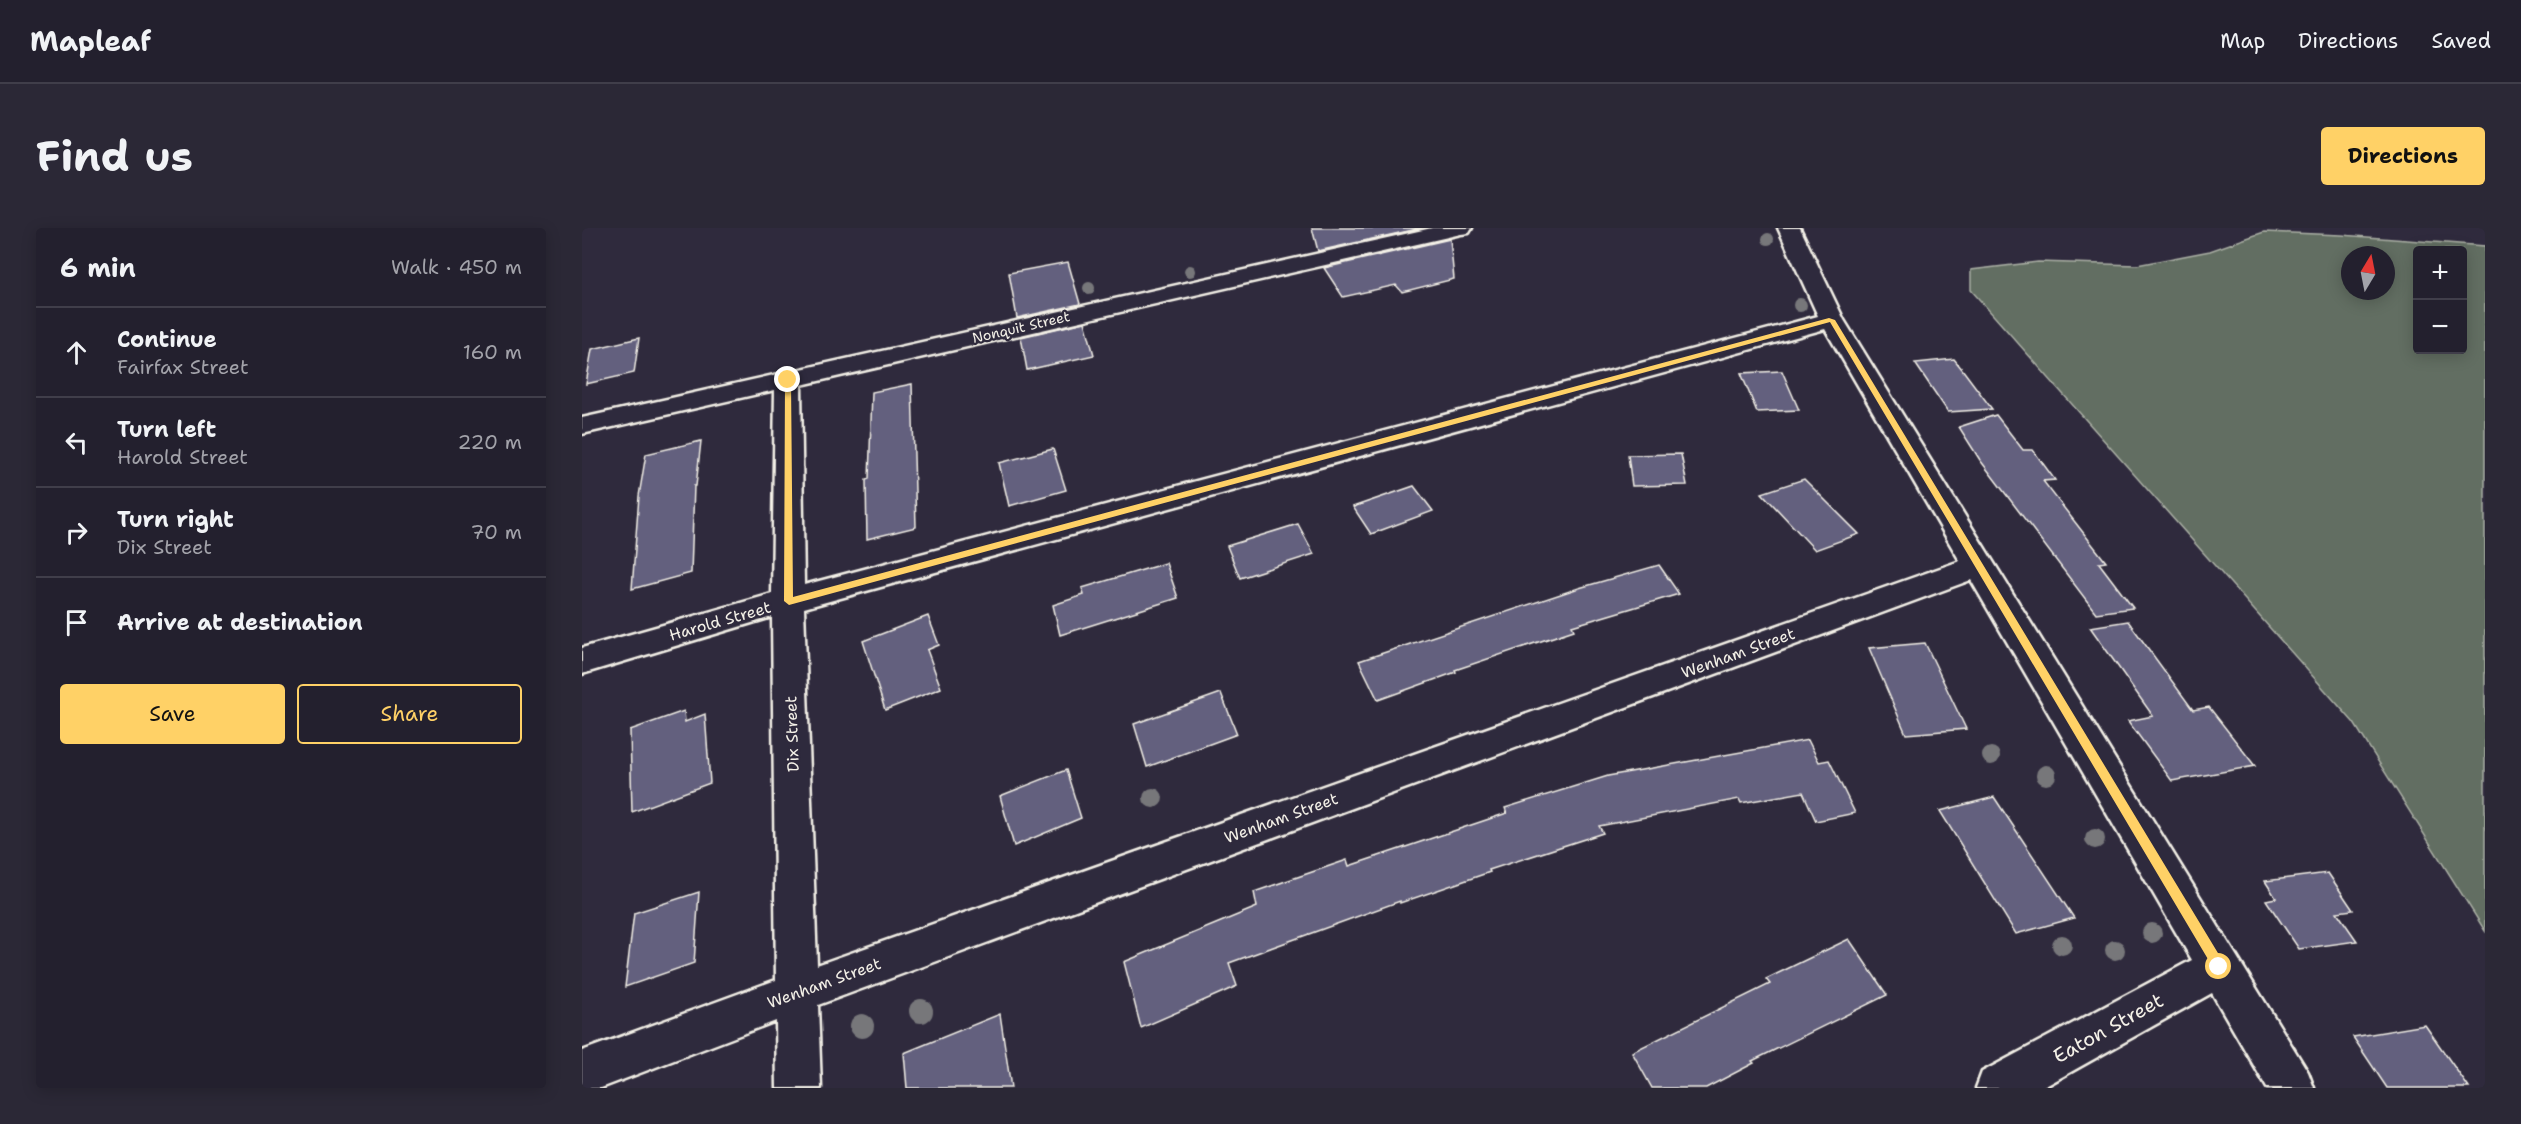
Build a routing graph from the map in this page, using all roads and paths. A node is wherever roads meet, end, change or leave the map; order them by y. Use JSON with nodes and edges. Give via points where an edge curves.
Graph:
{"nodes":[{"id":1,"x":1461,"y":228,"type":"edge"},
{"id":2,"x":1789,"y":228,"type":"edge"},
{"id":3,"x":1832,"y":320,"type":"junction"},
{"id":4,"x":788,"y":380,"type":"junction"},
{"id":5,"x":582,"y":426,"type":"edge"},
{"id":6,"x":1981,"y":565,"type":"junction"},
{"id":7,"x":789,"y":601,"type":"junction"},
{"id":8,"x":582,"y":661,"type":"edge"},
{"id":9,"x":2219,"y":967,"type":"junction"},
{"id":10,"x":799,"y":992,"type":"junction"},
{"id":11,"x":582,"y":1073,"type":"edge"},
{"id":12,"x":799,"y":1088,"type":"edge"},
{"id":13,"x":1998,"y":1088,"type":"edge"},
{"id":14,"x":2292,"y":1088,"type":"edge"}],
"edges":[{"from":1,"to":4,"type":"street","name":"Nonquit Street"},
{"from":2,"to":3,"type":"street"},
{"from":3,"to":6,"type":"street"},
{"from":3,"to":7,"type":"street","name":"Harold Street"},
{"from":4,"to":5,"type":"street","name":"Nonquit Street"},
{"from":4,"to":7,"type":"street","name":"Dix Street"},
{"from":6,"to":9,"type":"street"},
{"from":6,"to":10,"type":"street","name":"Wenham Street"},
{"from":7,"to":8,"type":"street","name":"Harold Street"},
{"from":7,"to":10,"type":"street","name":"Dix Street"},
{"from":9,"to":13,"type":"street","name":"Eaton Street"},
{"from":9,"to":14,"type":"street"},
{"from":10,"to":11,"type":"street","name":"Wenham Street"},
{"from":10,"to":12,"type":"street","name":"Dix Street"}]}
